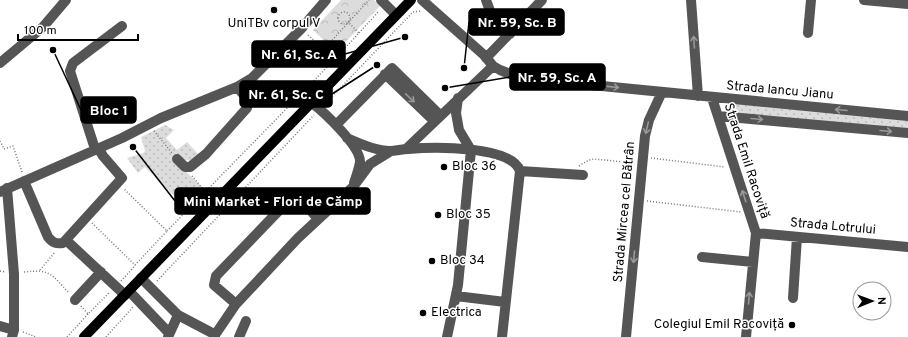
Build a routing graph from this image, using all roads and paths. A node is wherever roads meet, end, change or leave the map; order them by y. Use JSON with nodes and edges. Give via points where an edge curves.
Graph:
{"nodes":[{"id":1,"x":66,"y":0,"type":"edge"},
{"id":2,"x":326,"y":0,"type":"edge"},
{"id":3,"x":369,"y":0,"type":"edge"},
{"id":4,"x":411,"y":0,"type":"edge"},
{"id":5,"x":486,"y":0,"type":"edge"},
{"id":6,"x":542,"y":0,"type":"edge"},
{"id":7,"x":692,"y":0,"type":"edge"},
{"id":8,"x":811,"y":0,"type":"edge"},
{"id":9,"x":864,"y":0,"type":"edge"},
{"id":10,"x":383,"y":2,"type":"edge"},
{"id":11,"x":426,"y":3,"type":"edge"},
{"id":12,"x":908,"y":4,"type":"edge"},
{"id":13,"x":396,"y":15,"type":"junction"},
{"id":14,"x":348,"y":23,"type":"junction"},
{"id":15,"x":122,"y":26,"type":"dead end"},
{"id":16,"x":301,"y":29,"type":"junction"},
{"id":17,"x":359,"y":33,"type":"junction"},
{"id":18,"x":808,"y":33,"type":"dead end"},
{"id":19,"x":510,"y":34,"type":"junction"},
{"id":20,"x":324,"y":49,"type":"junction"},
{"id":21,"x":335,"y":59,"type":"junction"},
{"id":22,"x":490,"y":62,"type":"junction"},
{"id":23,"x":0,"y":63,"type":"edge"},
{"id":24,"x":237,"y":87,"type":"junction"},
{"id":25,"x":662,"y":92,"type":"junction"},
{"id":26,"x":698,"y":96,"type":"junction"},
{"id":27,"x":458,"y":98,"type":"junction"},
{"id":28,"x":712,"y":98,"type":"junction"},
{"id":29,"x":312,"y":103,"type":"junction"},
{"id":30,"x":320,"y":110,"type":"junction"},
{"id":31,"x":718,"y":116,"type":"junction"},
{"id":32,"x":908,"y":116,"type":"edge"},
{"id":33,"x":437,"y":118,"type":"junction"},
{"id":34,"x":149,"y":124,"type":"junction"},
{"id":35,"x":336,"y":125,"type":"junction"},
{"id":36,"x":908,"y":133,"type":"edge"},
{"id":37,"x":347,"y":138,"type":"junction"},
{"id":38,"x":0,"y":141,"type":"edge"},
{"id":39,"x":365,"y":146,"type":"junction"},
{"id":40,"x":96,"y":149,"type":"junction"},
{"id":41,"x":375,"y":149,"type":"junction"},
{"id":42,"x":406,"y":149,"type":"junction"},
{"id":43,"x":471,"y":150,"type":"junction"},
{"id":44,"x":391,"y":151,"type":"junction"},
{"id":45,"x":359,"y":158,"type":"junction"},
{"id":46,"x":177,"y":159,"type":"joint"},
{"id":47,"x":643,"y":161,"type":"junction"},
{"id":48,"x":372,"y":163,"type":"junction"},
{"id":49,"x":185,"y":167,"type":"junction"},
{"id":50,"x":735,"y":168,"type":"junction"},
{"id":51,"x":520,"y":171,"type":"junction"},
{"id":52,"x":568,"y":174,"type":"junction"},
{"id":53,"x":583,"y":175,"type":"dead end"},
{"id":54,"x":24,"y":181,"type":"junction"},
{"id":55,"x":118,"y":184,"type":"junction"},
{"id":56,"x":353,"y":187,"type":"junction"},
{"id":57,"x":4,"y":190,"type":"edge"},
{"id":58,"x":205,"y":192,"type":"junction"},
{"id":59,"x":639,"y":200,"type":"junction"},
{"id":60,"x":215,"y":202,"type":"junction"},
{"id":61,"x":749,"y":212,"type":"junction"},
{"id":62,"x":87,"y":218,"type":"junction"},
{"id":63,"x":318,"y":219,"type":"junction"},
{"id":64,"x":167,"y":232,"type":"junction"},
{"id":65,"x":756,"y":233,"type":"junction"},
{"id":66,"x":796,"y":237,"type":"junction"},
{"id":67,"x":65,"y":242,"type":"junction"},
{"id":68,"x":908,"y":247,"type":"edge"},
{"id":69,"x":702,"y":257,"type":"dead end"},
{"id":70,"x":753,"y":262,"type":"junction"},
{"id":71,"x":135,"y":265,"type":"junction"},
{"id":72,"x":40,"y":270,"type":"junction"},
{"id":73,"x":0,"y":271,"type":"edge"},
{"id":74,"x":101,"y":272,"type":"junction"},
{"id":75,"x":14,"y":274,"type":"junction"},
{"id":76,"x":141,"y":278,"type":"junction"},
{"id":77,"x":116,"y":286,"type":"junction"},
{"id":78,"x":151,"y":288,"type":"junction"},
{"id":79,"x":127,"y":293,"type":"junction"},
{"id":80,"x":456,"y":296,"type":"junction"},
{"id":81,"x":792,"y":298,"type":"dead end"},
{"id":82,"x":75,"y":300,"type":"junction"},
{"id":83,"x":139,"y":301,"type":"junction"},
{"id":84,"x":505,"y":302,"type":"junction"},
{"id":85,"x":236,"y":304,"type":"junction"},
{"id":86,"x":88,"y":314,"type":"junction"},
{"id":87,"x":178,"y":315,"type":"junction"},
{"id":88,"x":246,"y":321,"type":"dead end"},
{"id":89,"x":0,"y":326,"type":"edge"},
{"id":90,"x":13,"y":333,"type":"edge"},
{"id":91,"x":169,"y":335,"type":"edge"},
{"id":92,"x":214,"y":335,"type":"edge"},
{"id":93,"x":36,"y":337,"type":"edge"},
{"id":94,"x":66,"y":337,"type":"edge"},
{"id":95,"x":84,"y":337,"type":"edge"},
{"id":96,"x":106,"y":337,"type":"edge"},
{"id":97,"x":239,"y":337,"type":"edge"},
{"id":98,"x":447,"y":337,"type":"edge"},
{"id":99,"x":502,"y":337,"type":"edge"},
{"id":100,"x":626,"y":337,"type":"edge"},
{"id":101,"x":746,"y":337,"type":"edge"}],
"edges":[{"from":1,"to":23,"type":"street","via":[[43,27]]},
{"from":2,"to":16,"type":"street"},
{"from":3,"to":14,"type":"path"},
{"from":4,"to":13,"type":"main road"},
{"from":5,"to":19,"type":"street","via":[[490,11]]},
{"from":6,"to":19,"type":"street"},
{"from":26,"to":7,"type":"street","one_way":true},
{"from":8,"to":18,"type":"street"},
{"from":9,"to":12,"type":"street"},
{"from":10,"to":13,"type":"street"},
{"from":10,"to":17,"type":"path"},
{"from":11,"to":22,"type":"street"},
{"from":11,"to":30,"type":"path","via":[[424,11],[413,12]]},
{"from":13,"to":29,"type":"main road"},
{"from":14,"to":14,"type":"path","via":[[349,14],[340,14],[340,23]]},
{"from":14,"to":17,"type":"path"},
{"from":14,"to":20,"type":"path"},
{"from":15,"to":40,"type":"street","via":[[73,63],[70,71]]},
{"from":16,"to":20,"type":"path"},
{"from":16,"to":24,"type":"street","via":[[252,78]]},
{"from":17,"to":21,"type":"path"},
{"from":19,"to":22,"type":"street"},
{"from":20,"to":21,"type":"path"},
{"from":21,"to":58,"type":"path"},
{"from":22,"to":25,"type":"street","name":"Strada Iancu Jianu","one_way":true,"via":[[520,78]]},
{"from":22,"to":27,"type":"street"},
{"from":24,"to":34,"type":"street"},
{"from":24,"to":49,"type":"street","via":[[249,101],[247,108],[206,154],[190,167]]},
{"from":25,"to":26,"type":"street","name":"Strada Iancu Jianu"},
{"from":25,"to":47,"type":"street","name":"Strada Mircea cel Bătrân","one_way":true,"via":[[646,128]]},
{"from":26,"to":28,"type":"street","name":"Strada Iancu Jianu"},
{"from":27,"to":33,"type":"street"},
{"from":27,"to":43,"type":"street","via":[[458,130]]},
{"from":28,"to":31,"type":"street","name":"Strada Emil Racoviță"},
{"from":32,"to":28,"type":"street","name":"Strada Iancu Jianu","one_way":true},
{"from":29,"to":30,"type":"street"},
{"from":29,"to":60,"type":"main road"},
{"from":30,"to":35,"type":"street"},
{"from":30,"to":78,"type":"path"},
{"from":31,"to":36,"type":"street","one_way":true},
{"from":31,"to":50,"type":"street","name":"Strada Emil Racoviță"},
{"from":33,"to":35,"type":"street","via":[[389,71]]},
{"from":33,"to":42,"type":"street"},
{"from":34,"to":40,"type":"street"},
{"from":34,"to":46,"type":"path"},
{"from":35,"to":37,"type":"street"},
{"from":37,"to":39,"type":"street"},
{"from":37,"to":45,"type":"street"},
{"from":38,"to":54,"type":"path","via":[[4,149],[13,146]]},
{"from":39,"to":41,"type":"street"},
{"from":39,"to":45,"type":"street","via":[[359,151]]},
{"from":40,"to":54,"type":"street"},
{"from":40,"to":55,"type":"street","via":[[122,178]]},
{"from":41,"to":44,"type":"street"},
{"from":41,"to":48,"type":"street","via":[[377,156]]},
{"from":42,"to":43,"type":"street"},
{"from":42,"to":44,"type":"street"},
{"from":43,"to":51,"type":"street","via":[[512,160],[518,164]]},
{"from":43,"to":80,"type":"street"},
{"from":44,"to":48,"type":"street"},
{"from":45,"to":48,"type":"street","via":[[365,164]]},
{"from":45,"to":56,"type":"street"},
{"from":46,"to":49,"type":"street"},
{"from":47,"to":50,"type":"path"},
{"from":47,"to":52,"type":"path","via":[[589,160]]},
{"from":47,"to":59,"type":"street","name":"Strada Mircea cel Bătrân"},
{"from":48,"to":56,"type":"street"},
{"from":49,"to":58,"type":"path"},
{"from":61,"to":50,"type":"street","name":"Strada Emil Racoviță","one_way":true},
{"from":51,"to":52,"type":"street"},
{"from":51,"to":84,"type":"street"},
{"from":52,"to":53,"type":"street"},
{"from":54,"to":57,"type":"street"},
{"from":54,"to":67,"type":"street","via":[[48,237],[58,244]]},
{"from":55,"to":62,"type":"street"},
{"from":55,"to":64,"type":"path"},
{"from":56,"to":63,"type":"street"},
{"from":57,"to":75,"type":"street"},
{"from":58,"to":60,"type":"path"},
{"from":58,"to":64,"type":"path"},
{"from":59,"to":61,"type":"path"},
{"from":59,"to":100,"type":"street","name":"Strada Mircea cel Bătrân","one_way":true},
{"from":60,"to":76,"type":"main road"},
{"from":61,"to":65,"type":"street","name":"Strada Emil Racoviță"},
{"from":62,"to":67,"type":"street"},
{"from":62,"to":71,"type":"path"},
{"from":63,"to":85,"type":"street"},
{"from":63,"to":85,"type":"street","via":[[299,197],[293,196],[216,276],[214,285]]},
{"from":64,"to":71,"type":"path"},
{"from":65,"to":66,"type":"street","name":"Strada Lotrului"},
{"from":65,"to":70,"type":"street"},
{"from":66,"to":68,"type":"street","name":"Strada Lotrului"},
{"from":66,"to":81,"type":"street"},
{"from":67,"to":72,"type":"path"},
{"from":67,"to":74,"type":"street"},
{"from":69,"to":70,"type":"street"},
{"from":101,"to":70,"type":"street","one_way":true},
{"from":71,"to":77,"type":"path"},
{"from":72,"to":75,"type":"path"},
{"from":72,"to":82,"type":"path","via":[[50,273]]},
{"from":73,"to":75,"type":"path"},
{"from":74,"to":77,"type":"street"},
{"from":74,"to":82,"type":"street"},
{"from":75,"to":90,"type":"street"},
{"from":76,"to":78,"type":"street"},
{"from":76,"to":79,"type":"main road"},
{"from":77,"to":79,"type":"street"},
{"from":77,"to":86,"type":"path"},
{"from":78,"to":87,"type":"street"},
{"from":79,"to":83,"type":"street"},
{"from":79,"to":95,"type":"main road"},
{"from":80,"to":84,"type":"street"},
{"from":80,"to":98,"type":"street"},
{"from":82,"to":86,"type":"path"},
{"from":83,"to":91,"type":"street"},
{"from":83,"to":96,"type":"path"},
{"from":84,"to":99,"type":"street"},
{"from":85,"to":92,"type":"street"},
{"from":86,"to":94,"type":"path"},
{"from":87,"to":91,"type":"street"},
{"from":87,"to":92,"type":"street"},
{"from":88,"to":97,"type":"street"},
{"from":89,"to":90,"type":"street"},
{"from":90,"to":93,"type":"path"}]}
